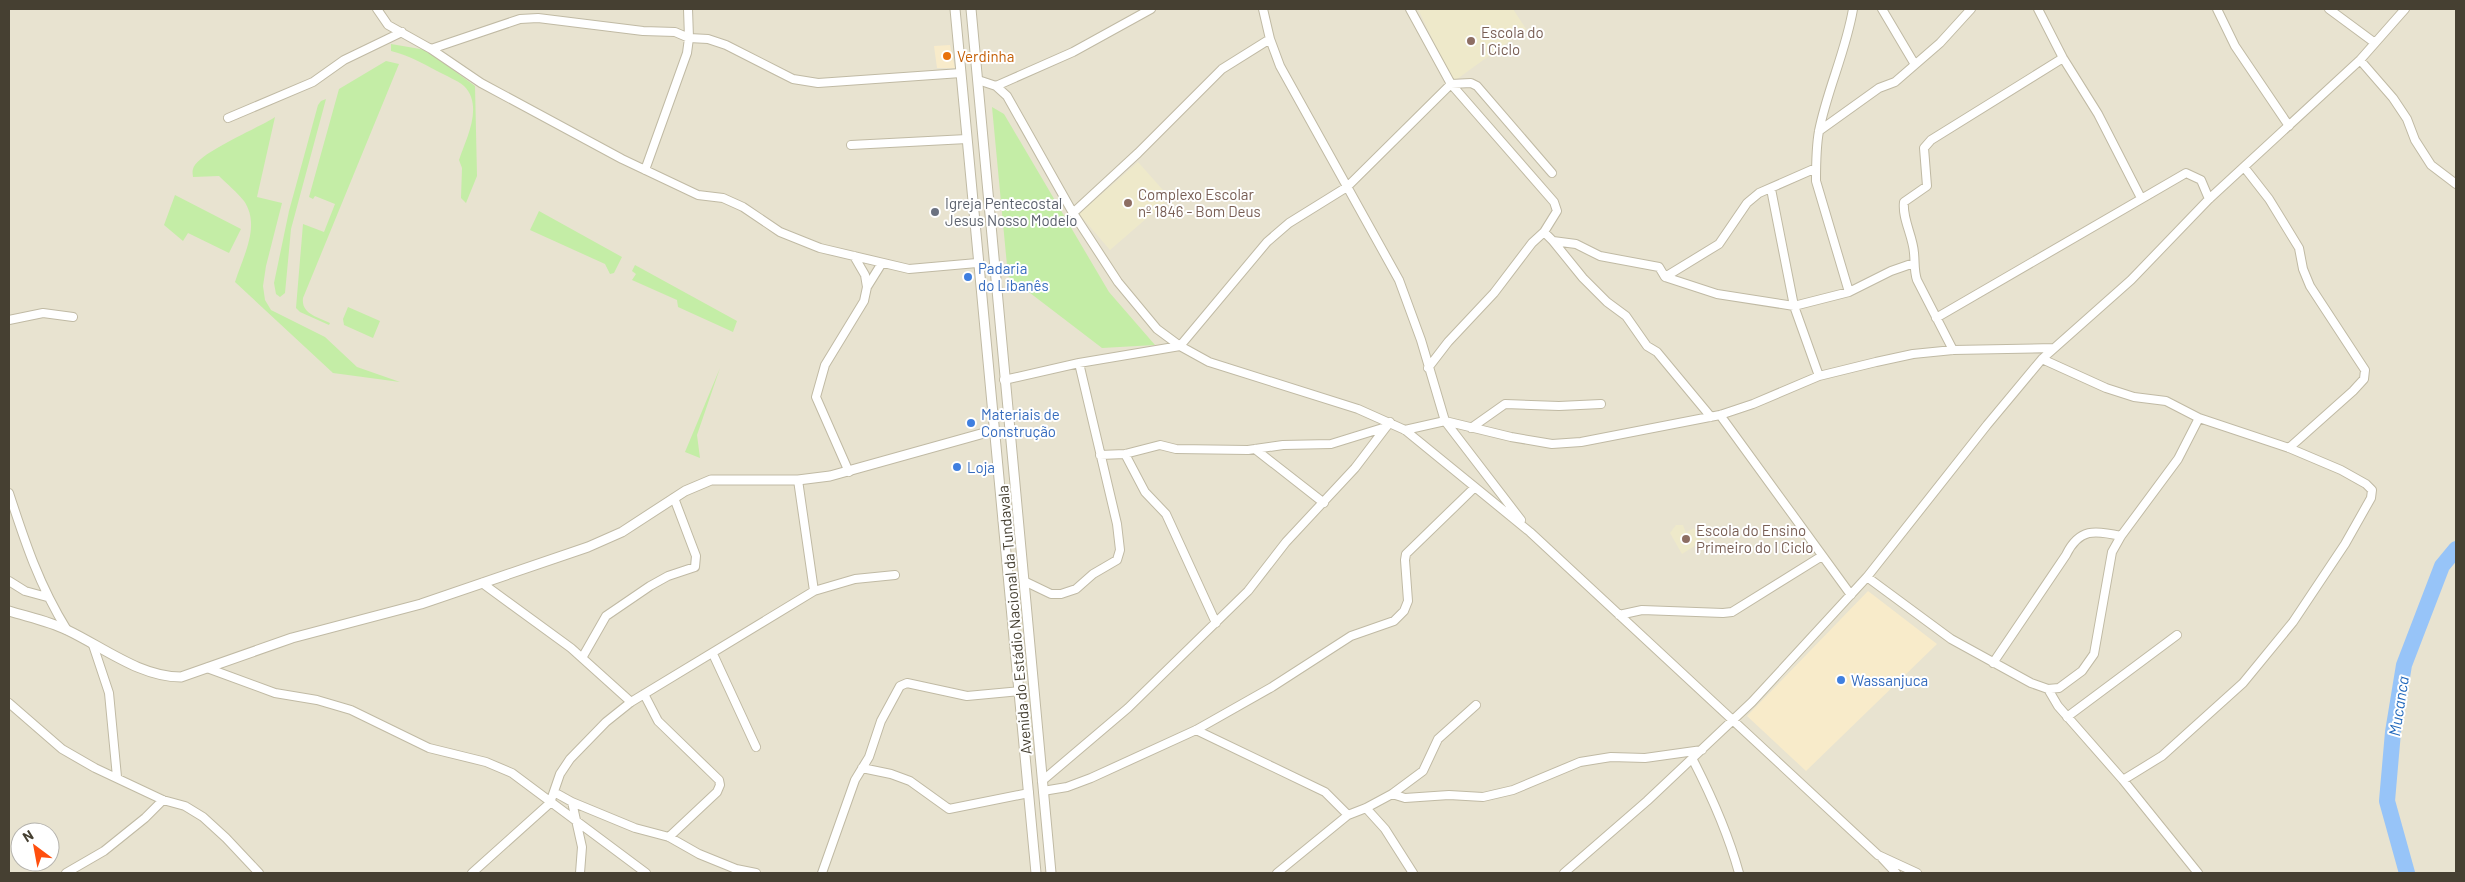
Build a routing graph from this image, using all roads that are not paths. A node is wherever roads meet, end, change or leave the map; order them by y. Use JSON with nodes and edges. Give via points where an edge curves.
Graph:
{"nodes":[{"id":1,"x":377,"y":9,"type":"edge"},
{"id":2,"x":688,"y":9,"type":"edge"},
{"id":3,"x":955,"y":9,"type":"edge"},
{"id":4,"x":971,"y":9,"type":"edge"},
{"id":5,"x":1151,"y":9,"type":"edge"},
{"id":6,"x":1263,"y":9,"type":"edge"},
{"id":7,"x":1410,"y":9,"type":"edge"},
{"id":8,"x":1853,"y":9,"type":"edge"},
{"id":9,"x":1882,"y":9,"type":"edge"},
{"id":10,"x":1970,"y":9,"type":"edge"},
{"id":11,"x":2038,"y":9,"type":"edge"},
{"id":12,"x":2217,"y":9,"type":"edge"},
{"id":13,"x":2329,"y":9,"type":"edge"},
{"id":14,"x":2404,"y":9,"type":"edge"},
{"id":15,"x":402,"y":32,"type":"junction"},
{"id":16,"x":689,"y":38,"type":"junction"},
{"id":17,"x":1270,"y":39,"type":"junction"},
{"id":18,"x":2375,"y":43,"type":"junction"},
{"id":19,"x":431,"y":50,"type":"junction"},
{"id":20,"x":2063,"y":58,"type":"junction"},
{"id":21,"x":2360,"y":60,"type":"junction"},
{"id":22,"x":1914,"y":63,"type":"junction"},
{"id":23,"x":961,"y":73,"type":"junction"},
{"id":24,"x":978,"y":80,"type":"junction"},
{"id":25,"x":1451,"y":84,"type":"junction"},
{"id":26,"x":996,"y":86,"type":"junction"},
{"id":27,"x":228,"y":118,"type":"dead end"},
{"id":28,"x":2289,"y":126,"type":"junction"},
{"id":29,"x":1819,"y":131,"type":"junction"},
{"id":30,"x":967,"y":139,"type":"junction"},
{"id":31,"x":851,"y":145,"type":"dead end"},
{"id":32,"x":2244,"y":167,"type":"junction"},
{"id":33,"x":1816,"y":168,"type":"junction"},
{"id":34,"x":645,"y":170,"type":"junction"},
{"id":35,"x":1552,"y":173,"type":"dead end"},
{"id":36,"x":2456,"y":184,"type":"edge"},
{"id":37,"x":1347,"y":187,"type":"junction"},
{"id":38,"x":1771,"y":189,"type":"junction"},
{"id":39,"x":2141,"y":198,"type":"junction"},
{"id":40,"x":2209,"y":199,"type":"junction"},
{"id":41,"x":1074,"y":212,"type":"junction"},
{"id":42,"x":1544,"y":232,"type":"junction"},
{"id":43,"x":1553,"y":241,"type":"junction"},
{"id":44,"x":854,"y":256,"type":"junction"},
{"id":45,"x":882,"y":263,"type":"junction"},
{"id":46,"x":977,"y":263,"type":"junction"},
{"id":47,"x":1914,"y":263,"type":"junction"},
{"id":48,"x":1665,"y":277,"type":"junction"},
{"id":49,"x":867,"y":287,"type":"junction"},
{"id":50,"x":1849,"y":292,"type":"junction"},
{"id":51,"x":1794,"y":306,"type":"junction"},
{"id":52,"x":73,"y":317,"type":"dead end"},
{"id":53,"x":1936,"y":318,"type":"junction"},
{"id":54,"x":9,"y":320,"type":"edge"},
{"id":55,"x":1180,"y":346,"type":"junction"},
{"id":56,"x":2054,"y":348,"type":"junction"},
{"id":57,"x":1953,"y":350,"type":"junction"},
{"id":58,"x":2042,"y":359,"type":"junction"},
{"id":59,"x":1079,"y":363,"type":"junction"},
{"id":60,"x":1428,"y":368,"type":"junction"},
{"id":61,"x":1819,"y":376,"type":"junction"},
{"id":62,"x":1004,"y":380,"type":"junction"},
{"id":63,"x":1601,"y":404,"type":"dead end"},
{"id":64,"x":1720,"y":415,"type":"junction"},
{"id":65,"x":1711,"y":417,"type":"junction"},
{"id":66,"x":2200,"y":418,"type":"junction"},
{"id":67,"x":1445,"y":421,"type":"junction"},
{"id":68,"x":1388,"y":425,"type":"junction"},
{"id":69,"x":1471,"y":428,"type":"junction"},
{"id":70,"x":995,"y":430,"type":"junction"},
{"id":71,"x":1405,"y":430,"type":"junction"},
{"id":72,"x":2289,"y":448,"type":"junction"},
{"id":73,"x":1255,"y":449,"type":"junction"},
{"id":74,"x":1124,"y":454,"type":"junction"},
{"id":75,"x":1100,"y":455,"type":"junction"},
{"id":76,"x":849,"y":472,"type":"junction"},
{"id":77,"x":798,"y":480,"type":"junction"},
{"id":78,"x":1474,"y":488,"type":"junction"},
{"id":79,"x":9,"y":492,"type":"edge"},
{"id":80,"x":674,"y":498,"type":"junction"},
{"id":81,"x":1324,"y":503,"type":"junction"},
{"id":82,"x":1530,"y":532,"type":"junction"},
{"id":83,"x":2121,"y":536,"type":"junction"},
{"id":84,"x":1822,"y":556,"type":"junction"},
{"id":85,"x":895,"y":575,"type":"dead end"},
{"id":86,"x":1867,"y":576,"type":"junction"},
{"id":87,"x":9,"y":581,"type":"edge"},
{"id":88,"x":1024,"y":581,"type":"junction"},
{"id":89,"x":482,"y":583,"type":"junction"},
{"id":90,"x":814,"y":591,"type":"junction"},
{"id":91,"x":1851,"y":595,"type":"junction"},
{"id":92,"x":47,"y":597,"type":"junction"},
{"id":93,"x":9,"y":611,"type":"edge"},
{"id":94,"x":1619,"y":614,"type":"junction"},
{"id":95,"x":1216,"y":623,"type":"junction"},
{"id":96,"x":66,"y":630,"type":"junction"},
{"id":97,"x":2177,"y":635,"type":"dead end"},
{"id":98,"x":93,"y":645,"type":"junction"},
{"id":99,"x":713,"y":654,"type":"junction"},
{"id":100,"x":582,"y":658,"type":"junction"},
{"id":101,"x":1993,"y":663,"type":"junction"},
{"id":102,"x":207,"y":668,"type":"junction"},
{"id":103,"x":2048,"y":689,"type":"junction"},
{"id":104,"x":1020,"y":691,"type":"junction"},
{"id":105,"x":644,"y":694,"type":"junction"},
{"id":106,"x":631,"y":702,"type":"junction"},
{"id":107,"x":9,"y":703,"type":"edge"},
{"id":108,"x":1476,"y":705,"type":"dead end"},
{"id":109,"x":2067,"y":717,"type":"junction"},
{"id":110,"x":1735,"y":720,"type":"junction"},
{"id":111,"x":1196,"y":730,"type":"junction"},
{"id":112,"x":756,"y":747,"type":"dead end"},
{"id":113,"x":1702,"y":750,"type":"junction"},
{"id":114,"x":1693,"y":760,"type":"junction"},
{"id":115,"x":862,"y":768,"type":"junction"},
{"id":116,"x":117,"y":777,"type":"junction"},
{"id":117,"x":2123,"y":780,"type":"junction"},
{"id":118,"x":1042,"y":781,"type":"junction"},
{"id":119,"x":1043,"y":791,"type":"junction"},
{"id":120,"x":554,"y":792,"type":"junction"},
{"id":121,"x":1030,"y":793,"type":"junction"},
{"id":122,"x":1392,"y":794,"type":"junction"},
{"id":123,"x":164,"y":800,"type":"junction"},
{"id":124,"x":572,"y":802,"type":"junction"},
{"id":125,"x":550,"y":803,"type":"junction"},
{"id":126,"x":1366,"y":808,"type":"junction"},
{"id":127,"x":1348,"y":815,"type":"junction"},
{"id":128,"x":578,"y":824,"type":"junction"},
{"id":129,"x":670,"y":837,"type":"junction"},
{"id":130,"x":1878,"y":854,"type":"junction"},
{"id":131,"x":66,"y":873,"type":"edge"},
{"id":132,"x":259,"y":873,"type":"edge"},
{"id":133,"x":472,"y":873,"type":"edge"},
{"id":134,"x":580,"y":873,"type":"edge"},
{"id":135,"x":646,"y":873,"type":"edge"},
{"id":136,"x":756,"y":873,"type":"edge"},
{"id":137,"x":822,"y":873,"type":"edge"},
{"id":138,"x":1036,"y":873,"type":"edge"},
{"id":139,"x":1051,"y":873,"type":"edge"},
{"id":140,"x":1277,"y":873,"type":"edge"},
{"id":141,"x":1413,"y":873,"type":"edge"},
{"id":142,"x":1564,"y":873,"type":"edge"},
{"id":143,"x":1739,"y":873,"type":"edge"},
{"id":144,"x":1896,"y":873,"type":"edge"},
{"id":145,"x":1917,"y":873,"type":"edge"},
{"id":146,"x":2198,"y":873,"type":"edge"}],
"edges":[{"from":1,"to":15,"type":"street","via":[[388,25]]},
{"from":2,"to":16,"type":"street"},
{"from":3,"to":23,"type":"street","name":"Avenida do Estádio Nacional da Tundavala"},
{"from":4,"to":24,"type":"street","name":"Avenida do Estádio Nacional da Tundavala"},
{"from":5,"to":26,"type":"street","via":[[1073,52]]},
{"from":6,"to":17,"type":"street"},
{"from":7,"to":25,"type":"street"},
{"from":8,"to":29,"type":"street"},
{"from":9,"to":22,"type":"street"},
{"from":10,"to":22,"type":"street","via":[[1940,43]]},
{"from":11,"to":20,"type":"street"},
{"from":12,"to":28,"type":"street","via":[[2235,46]]},
{"from":13,"to":18,"type":"street"},
{"from":14,"to":18,"type":"street"},
{"from":15,"to":19,"type":"street"},
{"from":15,"to":27,"type":"street","via":[[344,60],[313,82]]},
{"from":16,"to":19,"type":"street","via":[[675,32],[538,18],[520,20]]},
{"from":16,"to":23,"type":"street","via":[[708,39],[726,45],[792,78],[818,83]]},
{"from":16,"to":34,"type":"street","via":[[687,53]]},
{"from":17,"to":37,"type":"street","via":[[1280,66]]},
{"from":17,"to":41,"type":"street","via":[[1222,69]]},
{"from":18,"to":21,"type":"street"},
{"from":19,"to":34,"type":"street","via":[[481,83]]},
{"from":20,"to":39,"type":"street","via":[[2098,114]]},
{"from":20,"to":47,"type":"street","via":[[1974,112],[1924,148],[1926,186],[1904,202],[1903,209]]},
{"from":21,"to":28,"type":"street"},
{"from":21,"to":36,"type":"street","via":[[2408,120],[2430,165]]},
{"from":22,"to":29,"type":"street","via":[[1895,82],[1879,88]]},
{"from":23,"to":30,"type":"street","name":"Avenida do Estádio Nacional da Tundavala"},
{"from":24,"to":26,"type":"street"},
{"from":24,"to":62,"type":"street","name":"Avenida do Estádio Nacional da Tundavala"},
{"from":25,"to":35,"type":"street","via":[[1477,86]]},
{"from":25,"to":37,"type":"street"},
{"from":25,"to":42,"type":"street","via":[[1554,202],[1557,211]]},
{"from":26,"to":41,"type":"street","via":[[1007,96]]},
{"from":28,"to":32,"type":"street"},
{"from":29,"to":33,"type":"street"},
{"from":30,"to":31,"type":"street"},
{"from":30,"to":46,"type":"street","name":"Avenida do Estádio Nacional da Tundavala"},
{"from":32,"to":40,"type":"street"},
{"from":32,"to":72,"type":"street","via":[[2269,199],[2299,248],[2310,286],[2365,370],[2364,379],[2353,391]]},
{"from":33,"to":38,"type":"street"},
{"from":33,"to":50,"type":"street","via":[[1816,181]]},
{"from":34,"to":44,"type":"street","via":[[698,195],[723,198],[743,207],[780,232],[820,248]]},
{"from":37,"to":55,"type":"street","via":[[1288,224],[1267,242]]},
{"from":37,"to":60,"type":"street","via":[[1399,280]]},
{"from":38,"to":48,"type":"street","via":[[1759,193],[1747,203],[1719,244]]},
{"from":38,"to":51,"type":"street"},
{"from":39,"to":40,"type":"street","via":[[2186,173],[2201,180]]},
{"from":39,"to":53,"type":"street","via":[[2092,230],[2042,255]]},
{"from":40,"to":56,"type":"street","via":[[2131,280]]},
{"from":41,"to":55,"type":"street","via":[[1135,305]]},
{"from":42,"to":43,"type":"street"},
{"from":42,"to":60,"type":"street"},
{"from":43,"to":48,"type":"street","via":[[1576,244],[1600,256],[1659,267]]},
{"from":43,"to":65,"type":"street","via":[[1583,278],[1626,316],[1647,346],[1657,352]]},
{"from":44,"to":45,"type":"street"},
{"from":44,"to":49,"type":"street","via":[[863,269]]},
{"from":45,"to":46,"type":"street","via":[[922,270]]},
{"from":45,"to":49,"type":"street"},
{"from":46,"to":70,"type":"street","name":"Avenida do Estádio Nacional da Tundavala"},
{"from":47,"to":50,"type":"street"},
{"from":47,"to":53,"type":"street","via":[[1917,280]]},
{"from":48,"to":51,"type":"street","via":[[1717,294]]},
{"from":49,"to":76,"type":"street","via":[[864,301],[824,365],[816,397]]},
{"from":50,"to":51,"type":"street"},
{"from":51,"to":61,"type":"street"},
{"from":52,"to":54,"type":"street","via":[[43,313]]},
{"from":53,"to":57,"type":"street"},
{"from":55,"to":59,"type":"street"},
{"from":55,"to":68,"type":"street","via":[[1209,362],[1358,409]]},
{"from":56,"to":57,"type":"street"},
{"from":56,"to":58,"type":"street"},
{"from":57,"to":61,"type":"street","via":[[1913,354]]},
{"from":58,"to":66,"type":"street","via":[[2106,388],[2166,402]]},
{"from":58,"to":86,"type":"street"},
{"from":59,"to":62,"type":"street"},
{"from":59,"to":75,"type":"street"},
{"from":60,"to":67,"type":"street"},
{"from":61,"to":64,"type":"street"},
{"from":62,"to":88,"type":"street","name":"Avenida do Estádio Nacional da Tundavala"},
{"from":63,"to":69,"type":"street","via":[[1505,404]]},
{"from":64,"to":65,"type":"street"},
{"from":64,"to":84,"type":"street"},
{"from":65,"to":69,"type":"street","via":[[1581,442],[1552,444]]},
{"from":66,"to":72,"type":"street"},
{"from":66,"to":83,"type":"street","via":[[2178,459]]},
{"from":67,"to":69,"type":"street"},
{"from":67,"to":71,"type":"street"},
{"from":67,"to":82,"type":"street"},
{"from":68,"to":71,"type":"street"},
{"from":68,"to":73,"type":"street","via":[[1331,444]]},
{"from":68,"to":81,"type":"street"},
{"from":70,"to":76,"type":"street"},
{"from":70,"to":104,"type":"street","name":"Avenida do Estádio Nacional da Tundavala"},
{"from":71,"to":78,"type":"street"},
{"from":72,"to":117,"type":"street","via":[[2366,484],[2372,490],[2370,498],[2345,544],[2293,622],[2243,683],[2162,756]]},
{"from":73,"to":74,"type":"street","via":[[1176,449],[1160,445]]},
{"from":73,"to":81,"type":"street"},
{"from":74,"to":75,"type":"street"},
{"from":74,"to":95,"type":"street","via":[[1145,492],[1166,514]]},
{"from":75,"to":88,"type":"street","via":[[1117,524],[1120,550],[1117,560],[1076,589],[1061,594],[1051,594]]},
{"from":76,"to":77,"type":"street"},
{"from":77,"to":80,"type":"street","via":[[711,480]]},
{"from":77,"to":90,"type":"street"},
{"from":78,"to":82,"type":"street"},
{"from":78,"to":111,"type":"street","via":[[1406,554],[1408,602],[1394,621],[1351,636],[1272,687]]},
{"from":79,"to":92,"type":"street"},
{"from":80,"to":89,"type":"street","via":[[622,532]]},
{"from":80,"to":100,"type":"street","via":[[696,556],[695,567],[668,576],[606,616]]},
{"from":81,"to":95,"type":"street"},
{"from":82,"to":94,"type":"street"},
{"from":83,"to":101,"type":"street","via":[[2104,532],[2085,533],[2073,541]]},
{"from":83,"to":103,"type":"street","via":[[2112,552],[2094,654],[2082,671],[2059,688]]},
{"from":84,"to":91,"type":"street"},
{"from":84,"to":94,"type":"street","via":[[1732,612],[1642,610]]},
{"from":85,"to":90,"type":"street","via":[[854,578]]},
{"from":86,"to":91,"type":"street"},
{"from":86,"to":101,"type":"street","via":[[1951,639]]},
{"from":87,"to":92,"type":"street","via":[[25,591]]},
{"from":88,"to":118,"type":"street","name":"Avenida do Estádio Nacional da Tundavala"},
{"from":89,"to":100,"type":"street"},
{"from":89,"to":102,"type":"street","via":[[421,604],[292,638]]},
{"from":90,"to":99,"type":"street"},
{"from":91,"to":110,"type":"street"},
{"from":92,"to":96,"type":"street"},
{"from":93,"to":96,"type":"street"},
{"from":94,"to":110,"type":"street"},
{"from":95,"to":118,"type":"street","via":[[1128,708]]},
{"from":96,"to":98,"type":"street"},
{"from":97,"to":109,"type":"street"},
{"from":98,"to":102,"type":"street","via":[[165,677]]},
{"from":98,"to":116,"type":"street","via":[[109,692]]},
{"from":99,"to":105,"type":"street"},
{"from":99,"to":112,"type":"street"},
{"from":100,"to":106,"type":"street"},
{"from":101,"to":103,"type":"street"},
{"from":102,"to":125,"type":"street","via":[[275,693],[351,710],[429,748],[486,762],[512,773]]},
{"from":103,"to":109,"type":"street"},
{"from":104,"to":115,"type":"street","via":[[967,696],[903,684],[881,721]]},
{"from":104,"to":121,"type":"street","name":"Avenida do Estádio Nacional da Tundavala"},
{"from":105,"to":106,"type":"street"},
{"from":105,"to":129,"type":"street","via":[[658,721],[718,780],[720,786]]},
{"from":106,"to":120,"type":"street","via":[[570,759]]},
{"from":107,"to":116,"type":"street","via":[[62,749]]},
{"from":108,"to":122,"type":"street","via":[[1438,739],[1423,771]]},
{"from":109,"to":117,"type":"street"},
{"from":110,"to":113,"type":"street"},
{"from":110,"to":130,"type":"street"},
{"from":111,"to":119,"type":"street","via":[[1091,778]]},
{"from":111,"to":127,"type":"street","via":[[1325,792]]},
{"from":113,"to":114,"type":"street"},
{"from":113,"to":122,"type":"street","via":[[1580,762],[1513,790],[1483,797],[1405,798]]},
{"from":114,"to":142,"type":"street"},
{"from":114,"to":143,"type":"street","via":[[1731,842]]},
{"from":115,"to":121,"type":"street","via":[[910,781],[949,809]]},
{"from":115,"to":137,"type":"street","via":[[854,780]]},
{"from":116,"to":123,"type":"street"},
{"from":117,"to":146,"type":"street"},
{"from":118,"to":119,"type":"street","name":"Avenida do Estádio Nacional da Tundavala"},
{"from":119,"to":139,"type":"street","name":"Avenida do Estádio Nacional da Tundavala"},
{"from":120,"to":124,"type":"street"},
{"from":120,"to":125,"type":"street"},
{"from":121,"to":138,"type":"street","name":"Avenida do Estádio Nacional da Tundavala"},
{"from":122,"to":126,"type":"street"},
{"from":123,"to":131,"type":"street","via":[[115,843]]},
{"from":123,"to":132,"type":"street","via":[[185,806],[203,817]]},
{"from":124,"to":128,"type":"street"},
{"from":124,"to":129,"type":"street","via":[[635,828]]},
{"from":125,"to":128,"type":"street"},
{"from":125,"to":133,"type":"street"},
{"from":126,"to":127,"type":"street"},
{"from":126,"to":141,"type":"street","via":[[1385,829]]},
{"from":127,"to":140,"type":"street"},
{"from":128,"to":134,"type":"street","via":[[582,848]]},
{"from":128,"to":135,"type":"street"},
{"from":129,"to":136,"type":"street","via":[[698,854]]},
{"from":130,"to":144,"type":"street"},
{"from":130,"to":145,"type":"street"}]}
